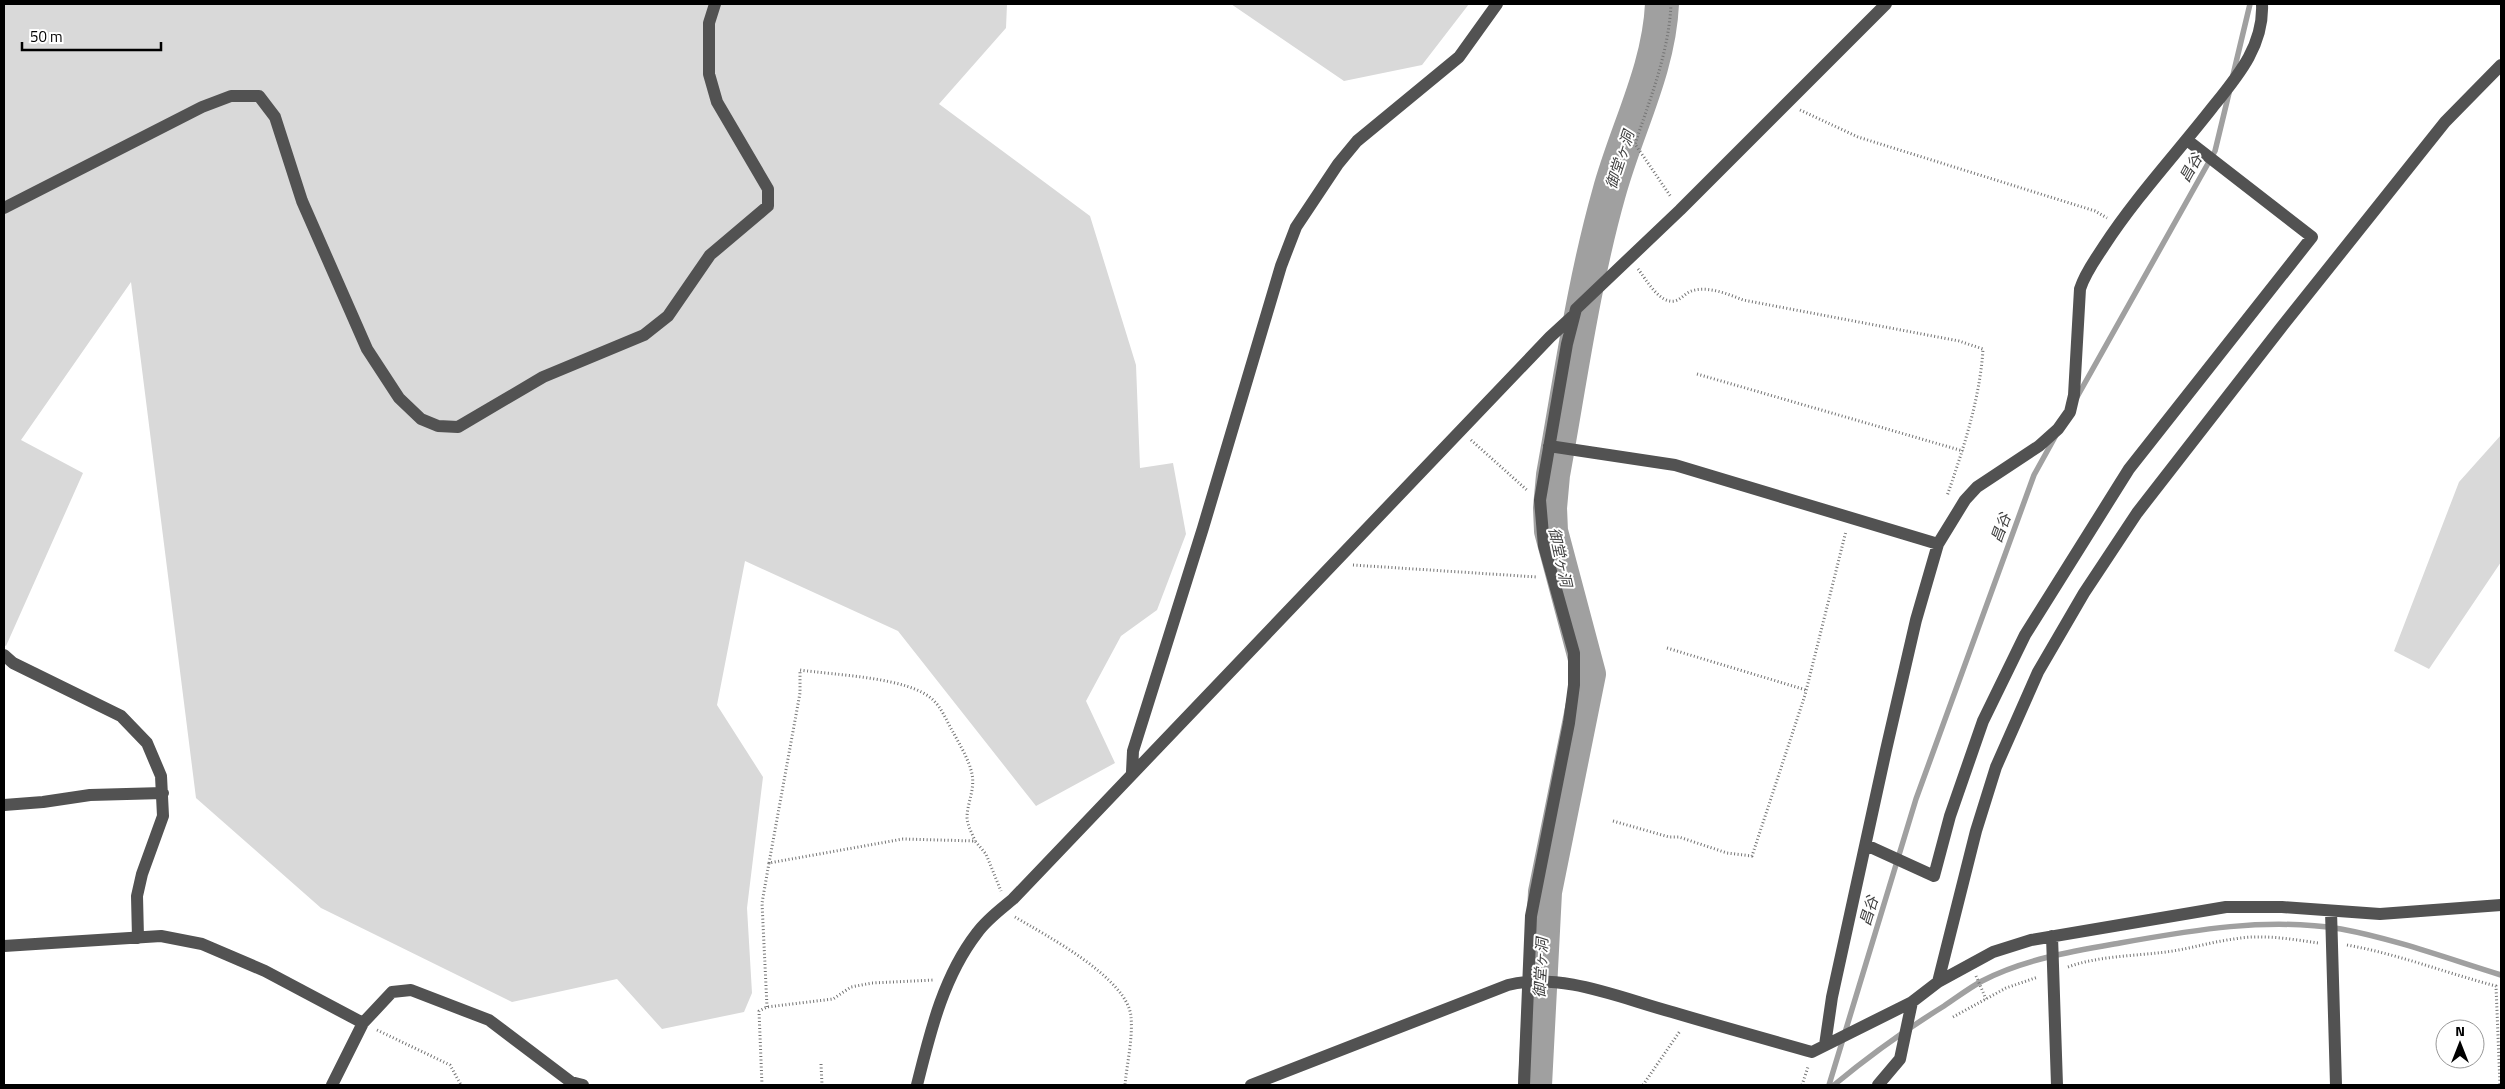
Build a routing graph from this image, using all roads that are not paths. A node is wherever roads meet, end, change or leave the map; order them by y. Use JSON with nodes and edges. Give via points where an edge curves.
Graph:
{"nodes":[{"id":1,"x":715,"y":4,"type":"edge"},
{"id":2,"x":1497,"y":4,"type":"edge"},
{"id":3,"x":1886,"y":4,"type":"edge"},
{"id":4,"x":2262,"y":4,"type":"edge"},
{"id":5,"x":2501,"y":65,"type":"edge"},
{"id":6,"x":2187,"y":140,"type":"junction"},
{"id":7,"x":4,"y":208,"type":"edge"},
{"id":8,"x":1574,"y":315,"type":"junction"},
{"id":9,"x":1549,"y":446,"type":"junction"},
{"id":10,"x":1938,"y":544,"type":"junction"},
{"id":11,"x":4,"y":655,"type":"edge"},
{"id":12,"x":1132,"y":772,"type":"junction"},
{"id":13,"x":163,"y":793,"type":"junction"},
{"id":14,"x":4,"y":805,"type":"edge"},
{"id":15,"x":1866,"y":845,"type":"junction"},
{"id":16,"x":2501,"y":905,"type":"edge"},
{"id":17,"x":2331,"y":911,"type":"junction"},
{"id":18,"x":2052,"y":936,"type":"junction"},
{"id":19,"x":138,"y":938,"type":"junction"},
{"id":20,"x":4,"y":946,"type":"edge"},
{"id":21,"x":1528,"y":980,"type":"junction"},
{"id":22,"x":1938,"y":982,"type":"junction"},
{"id":23,"x":1912,"y":1002,"type":"junction"},
{"id":24,"x":363,"y":1023,"type":"junction"},
{"id":25,"x":1825,"y":1045,"type":"junction"},
{"id":26,"x":332,"y":1085,"type":"edge"},
{"id":27,"x":583,"y":1085,"type":"edge"},
{"id":28,"x":917,"y":1085,"type":"edge"},
{"id":29,"x":1250,"y":1085,"type":"edge"},
{"id":30,"x":1524,"y":1085,"type":"edge"},
{"id":31,"x":1878,"y":1085,"type":"edge"},
{"id":32,"x":2056,"y":1085,"type":"edge"},
{"id":33,"x":2336,"y":1085,"type":"edge"}],
"edges":[{"from":1,"to":7,"type":"street","via":[[708,23],[708,74],[717,102],[768,189],[768,206],[710,255],[668,316],[644,335],[543,377],[458,427],[438,426],[421,419],[398,398],[367,349],[302,201],[275,117],[259,96],[231,96],[202,107]]},
{"from":2,"to":12,"type":"street","via":[[1459,57],[1357,141],[1318,191],[1296,227],[1281,266],[1133,751]]},
{"from":3,"to":8,"type":"street","via":[[1680,210],[1629,256],[1576,309]]},
{"from":4,"to":6,"type":"street","via":[[2256,44],[2237,76]]},
{"from":5,"to":22,"type":"street","via":[[2445,122],[2280,329],[2137,513],[2084,593],[2038,672],[1996,767],[1976,831]]},
{"from":6,"to":10,"type":"street","via":[[2118,224],[2083,278],[2070,412],[2058,429],[2039,446],[1977,487],[1965,500]]},
{"from":6,"to":15,"type":"street","via":[[2312,237],[2129,469],[2026,634],[1983,722],[1955,800],[1934,876]]},
{"from":8,"to":9,"type":"street"},
{"from":8,"to":12,"type":"street"},
{"from":9,"to":10,"type":"street","via":[[1675,465]]},
{"from":9,"to":21,"type":"street","via":[[1540,500],[1544,546],[1574,653],[1574,685],[1533,907]]},
{"from":10,"to":15,"type":"street","via":[[1914,629]]},
{"from":11,"to":13,"type":"street","via":[[13,663],[121,716],[147,743],[161,776]]},
{"from":12,"to":28,"type":"street","via":[[977,932],[958,962],[932,1024]]},
{"from":13,"to":14,"type":"street","via":[[90,795]]},
{"from":13,"to":19,"type":"street","via":[[163,816],[137,896]]},
{"from":15,"to":25,"type":"street","via":[[1832,997]]},
{"from":16,"to":17,"type":"street","via":[[2380,914]]},
{"from":17,"to":18,"type":"street","via":[[2226,907]]},
{"from":17,"to":33,"type":"street"},
{"from":18,"to":22,"type":"street","via":[[1993,952]]},
{"from":18,"to":32,"type":"street"},
{"from":19,"to":20,"type":"street"},
{"from":19,"to":24,"type":"street","via":[[161,936],[202,944],[265,971]]},
{"from":21,"to":25,"type":"street","via":[[1551,981],[1596,991],[1812,1052]]},
{"from":21,"to":29,"type":"street"},
{"from":21,"to":30,"type":"street"},
{"from":22,"to":23,"type":"street"},
{"from":23,"to":25,"type":"street"},
{"from":23,"to":31,"type":"street","via":[[1900,1058]]},
{"from":24,"to":26,"type":"street"},
{"from":24,"to":27,"type":"street","via":[[392,992],[411,990],[488,1020],[571,1082]]}]}
